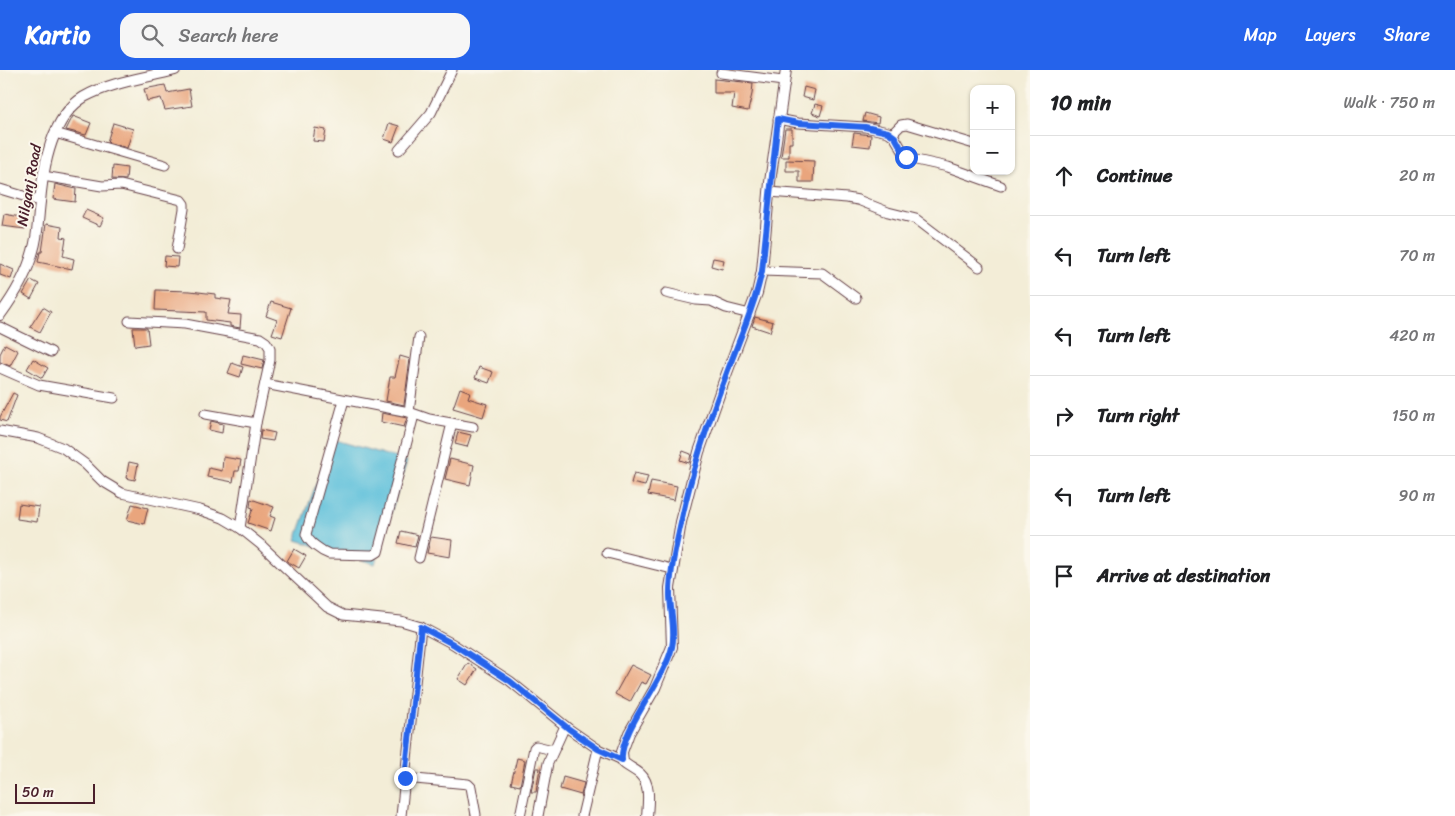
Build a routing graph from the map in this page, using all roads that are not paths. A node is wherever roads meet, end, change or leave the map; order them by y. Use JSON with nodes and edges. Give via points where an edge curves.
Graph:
{"nodes":[{"id":1,"x":175,"y":70,"type":"edge"},
{"id":2,"x":452,"y":70,"type":"edge"},
{"id":3,"x":786,"y":70,"type":"edge"},
{"id":4,"x":721,"y":73,"type":"dead end"},
{"id":5,"x":783,"y":82,"type":"junction"},
{"id":6,"x":778,"y":119,"type":"junction"},
{"id":7,"x":55,"y":133,"type":"junction"},
{"id":8,"x":892,"y":134,"type":"junction"},
{"id":9,"x":970,"y":143,"type":"edge"},
{"id":10,"x":399,"y":150,"type":"dead end"},
{"id":11,"x":165,"y":165,"type":"dead end"},
{"id":12,"x":43,"y":176,"type":"junction"},
{"id":13,"x":1001,"y":186,"type":"dead end"},
{"id":14,"x":0,"y":189,"type":"edge"},
{"id":15,"x":769,"y":192,"type":"junction"},
{"id":16,"x":40,"y":201,"type":"junction"},
{"id":17,"x":177,"y":249,"type":"dead end"},
{"id":18,"x":979,"y":267,"type":"dead end"},
{"id":19,"x":762,"y":271,"type":"junction"},
{"id":20,"x":666,"y":293,"type":"dead end"},
{"id":21,"x":856,"y":298,"type":"dead end"},
{"id":22,"x":750,"y":314,"type":"junction"},
{"id":23,"x":0,"y":315,"type":"edge"},
{"id":24,"x":129,"y":321,"type":"dead end"},
{"id":25,"x":0,"y":327,"type":"edge"},
{"id":26,"x":419,"y":337,"type":"dead end"},
{"id":27,"x":51,"y":352,"type":"dead end"},
{"id":28,"x":0,"y":368,"type":"edge"},
{"id":29,"x":265,"y":384,"type":"junction"},
{"id":30,"x":114,"y":398,"type":"dead end"},
{"id":31,"x":344,"y":400,"type":"junction"},
{"id":32,"x":412,"y":413,"type":"junction"},
{"id":33,"x":205,"y":414,"type":"dead end"},
{"id":34,"x":256,"y":423,"type":"junction"},
{"id":35,"x":452,"y":423,"type":"junction"},
{"id":36,"x":473,"y":427,"type":"dead end"},
{"id":37,"x":0,"y":431,"type":"edge"},
{"id":38,"x":240,"y":528,"type":"junction"},
{"id":39,"x":607,"y":554,"type":"dead end"},
{"id":40,"x":418,"y":558,"type":"dead end"},
{"id":41,"x":672,"y":569,"type":"junction"},
{"id":42,"x":421,"y":627,"type":"junction"},
{"id":43,"x":565,"y":726,"type":"junction"},
{"id":44,"x":598,"y":749,"type":"junction"},
{"id":45,"x":553,"y":750,"type":"junction"},
{"id":46,"x":622,"y":760,"type":"junction"},
{"id":47,"x":405,"y":778,"type":"junction"},
{"id":48,"x":476,"y":815,"type":"edge"},
{"id":49,"x":401,"y":816,"type":"edge"},
{"id":50,"x":520,"y":816,"type":"edge"},
{"id":51,"x":538,"y":816,"type":"edge"},
{"id":52,"x":582,"y":816,"type":"edge"},
{"id":53,"x":647,"y":816,"type":"edge"}],
"edges":[{"from":1,"to":7,"type":"street","name":"Nilganj Road","via":[[106,88],[88,96],[74,104]]},
{"from":2,"to":10,"type":"street","via":[[431,113]]},
{"from":3,"to":5,"type":"street"},
{"from":4,"to":5,"type":"street"},
{"from":5,"to":6,"type":"street"},
{"from":6,"to":8,"type":"street","via":[[871,128]]},
{"from":6,"to":15,"type":"street"},
{"from":7,"to":11,"type":"street"},
{"from":7,"to":12,"type":"street","name":"Nilganj Road"},
{"from":8,"to":9,"type":"street","via":[[907,124]]},
{"from":8,"to":13,"type":"street","via":[[907,158],[948,167]]},
{"from":12,"to":16,"type":"street","name":"Nilganj Road"},
{"from":12,"to":17,"type":"street","via":[[102,186],[121,185],[181,200],[184,209]]},
{"from":14,"to":16,"type":"street"},
{"from":15,"to":18,"type":"street","via":[[852,199],[913,218]]},
{"from":15,"to":19,"type":"street"},
{"from":16,"to":23,"type":"street","name":"Nilganj Road","via":[[34,250],[26,272]]},
{"from":19,"to":21,"type":"street","via":[[822,274]]},
{"from":19,"to":22,"type":"street"},
{"from":20,"to":22,"type":"street","via":[[711,301]]},
{"from":22,"to":41,"type":"street","via":[[699,452]]},
{"from":24,"to":29,"type":"street","via":[[185,324],[260,338],[271,351]]},
{"from":25,"to":27,"type":"street"},
{"from":26,"to":32,"type":"street"},
{"from":28,"to":30,"type":"street","via":[[39,385]]},
{"from":29,"to":31,"type":"street"},
{"from":29,"to":34,"type":"street"},
{"from":31,"to":32,"type":"street"},
{"from":31,"to":32,"type":"street","via":[[306,534],[329,554],[373,555],[378,552]]},
{"from":32,"to":35,"type":"street"},
{"from":33,"to":34,"type":"street"},
{"from":34,"to":38,"type":"street"},
{"from":35,"to":36,"type":"street"},
{"from":35,"to":40,"type":"street"},
{"from":37,"to":38,"type":"street","via":[[38,438],[63,448],[102,481],[122,493],[212,513]]},
{"from":38,"to":42,"type":"street","via":[[320,602],[334,611]]},
{"from":39,"to":41,"type":"street"},
{"from":41,"to":46,"type":"street","via":[[672,647],[655,688],[631,728]]},
{"from":42,"to":43,"type":"street","via":[[510,681]]},
{"from":42,"to":47,"type":"street"},
{"from":43,"to":44,"type":"street"},
{"from":43,"to":45,"type":"street"},
{"from":44,"to":46,"type":"street"},
{"from":44,"to":52,"type":"street"},
{"from":45,"to":50,"type":"street","via":[[534,748]]},
{"from":45,"to":51,"type":"street","via":[[546,768]]},
{"from":46,"to":53,"type":"street","via":[[645,782]]},
{"from":47,"to":48,"type":"street","via":[[468,784]]},
{"from":47,"to":49,"type":"street"}]}
